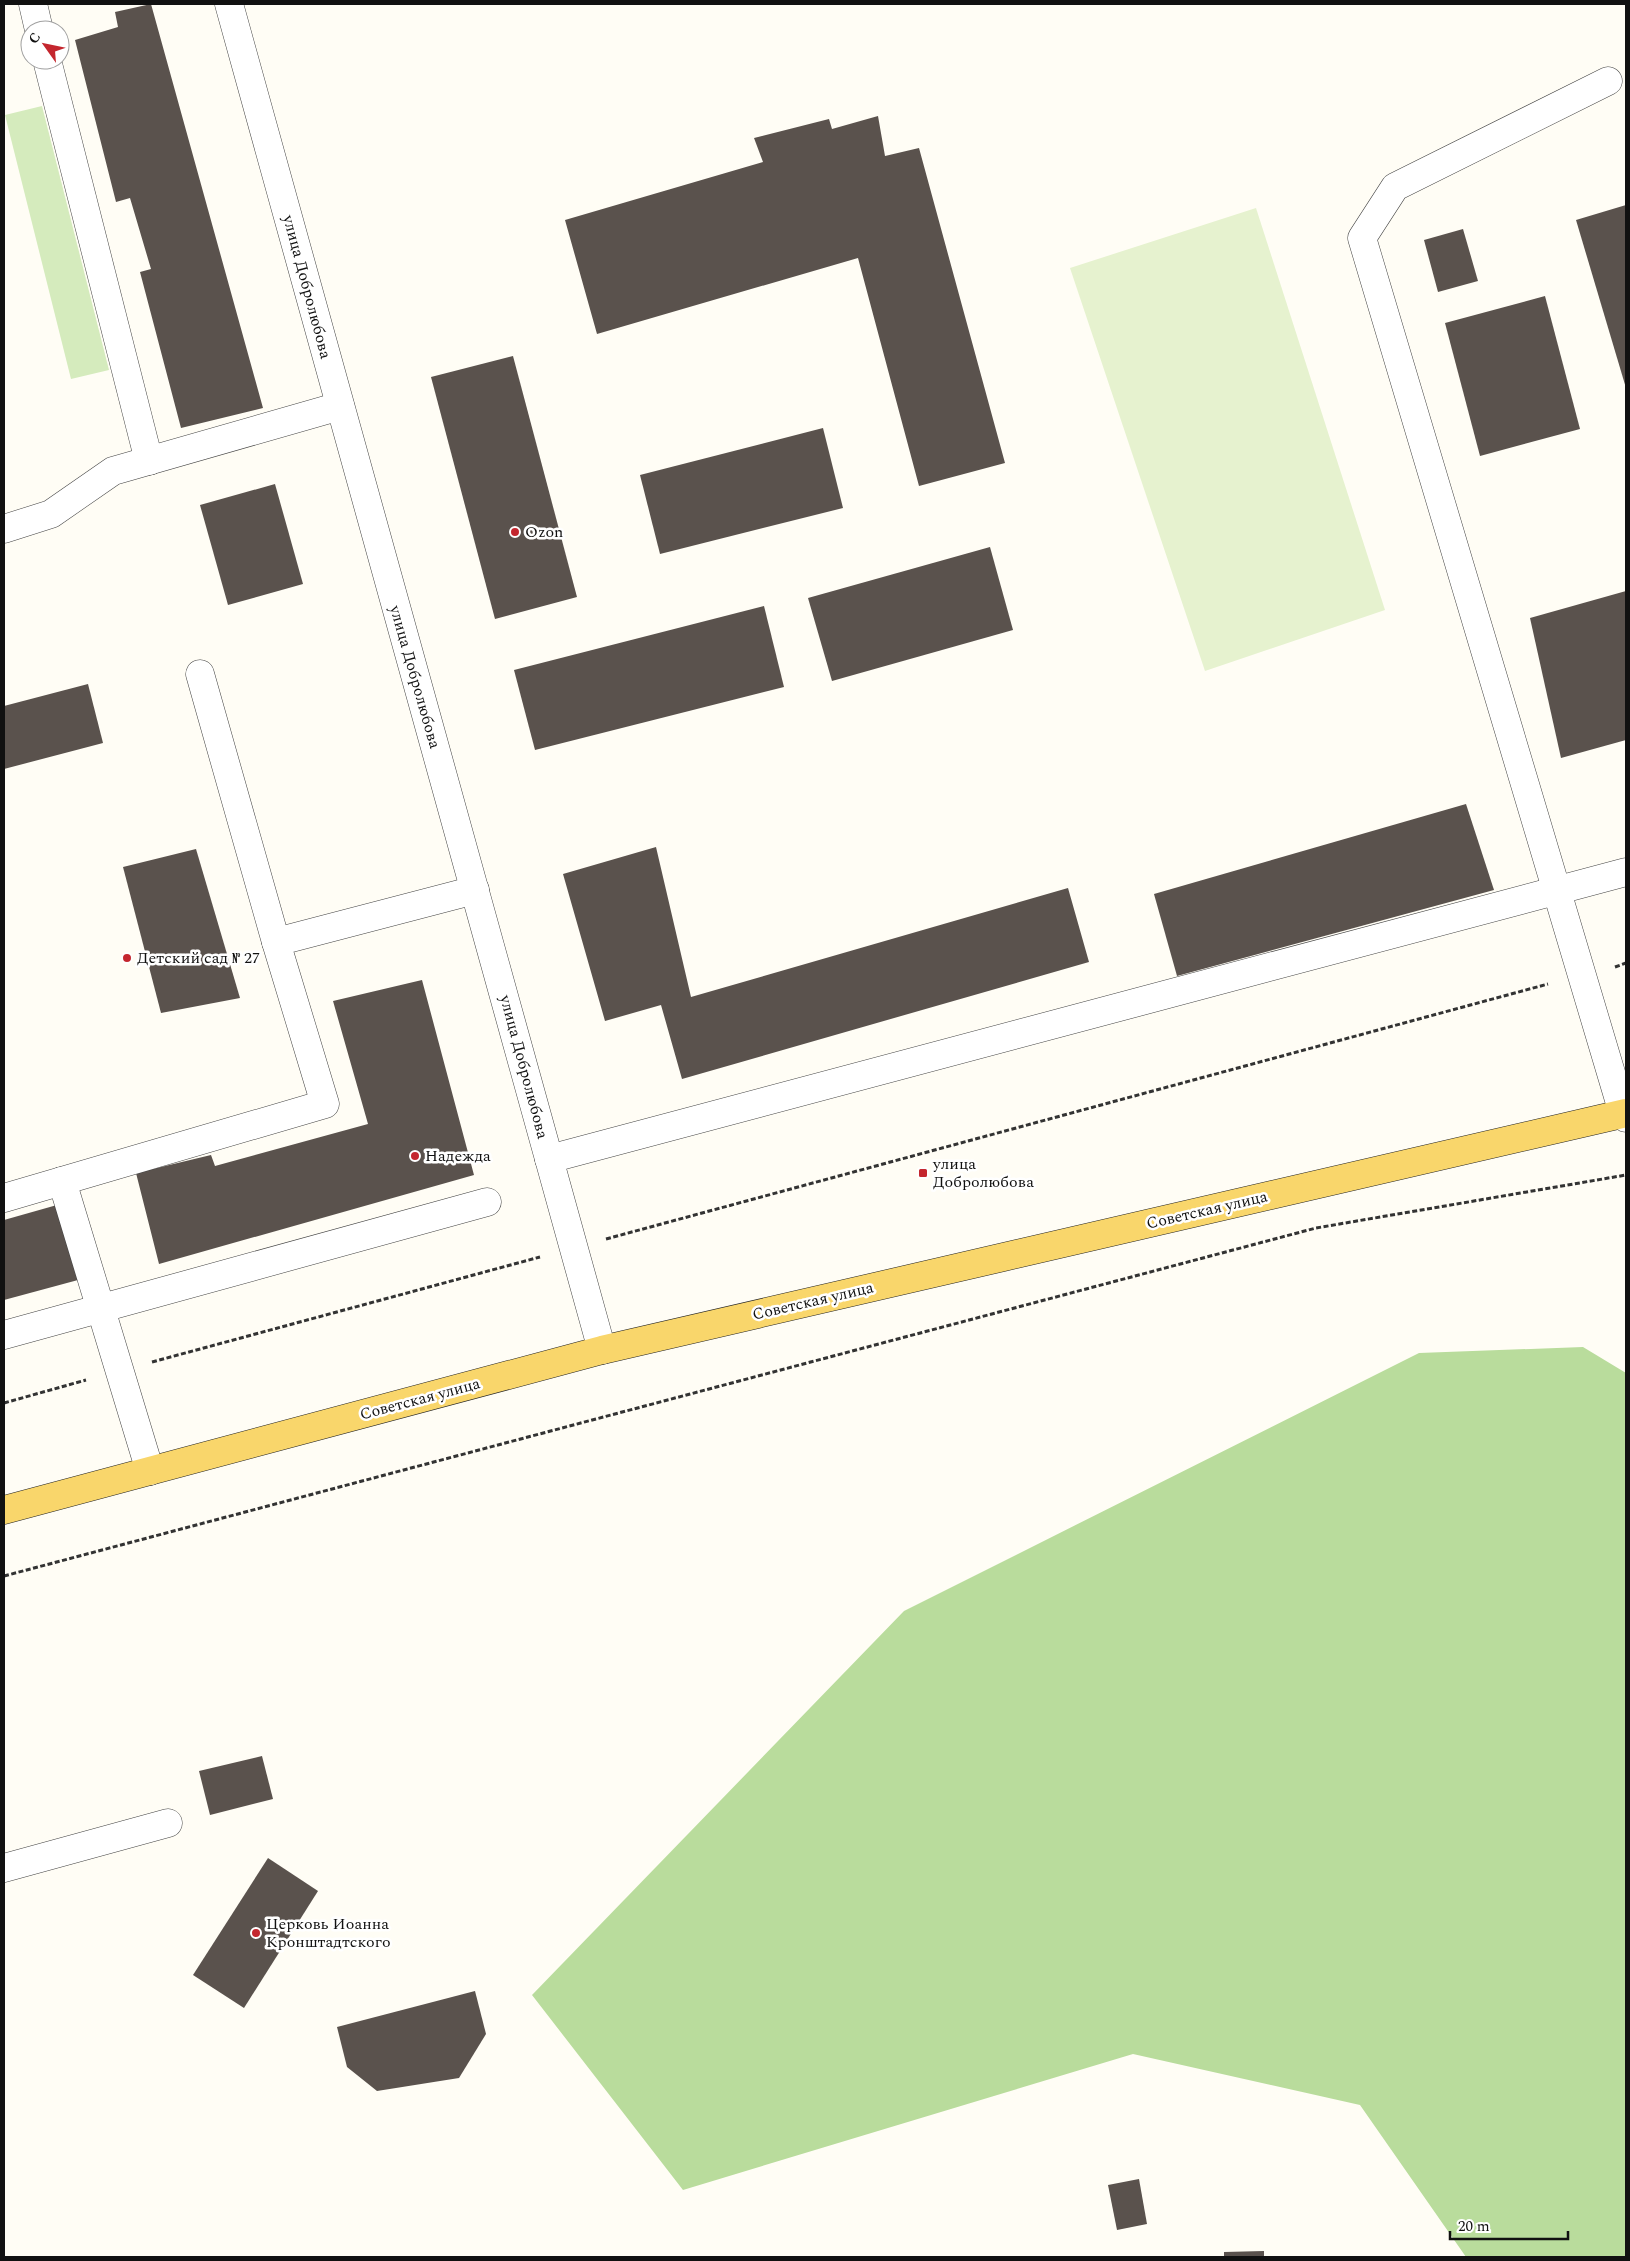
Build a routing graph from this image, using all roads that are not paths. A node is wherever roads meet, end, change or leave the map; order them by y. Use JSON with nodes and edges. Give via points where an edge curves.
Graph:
{"nodes":[{"id":1,"x":32,"y":4,"type":"edge"},
{"id":2,"x":232,"y":5,"type":"edge"},
{"id":3,"x":36,"y":20,"type":"edge"},
{"id":4,"x":50,"y":70,"type":"edge"},
{"id":5,"x":1608,"y":81,"type":"dead end"},
{"id":6,"x":340,"y":406,"type":"junction"},
{"id":7,"x":149,"y":461,"type":"junction"},
{"id":8,"x":4,"y":528,"type":"edge"},
{"id":9,"x":200,"y":674,"type":"dead end"},
{"id":10,"x":1626,"y":872,"type":"edge"},
{"id":11,"x":475,"y":890,"type":"junction"},
{"id":12,"x":1556,"y":890,"type":"junction"},
{"id":13,"x":276,"y":942,"type":"junction"},
{"id":14,"x":1625,"y":1115,"type":"edge"},
{"id":15,"x":549,"y":1159,"type":"junction"},
{"id":16,"x":62,"y":1180,"type":"junction"},
{"id":17,"x":4,"y":1198,"type":"edge"},
{"id":18,"x":487,"y":1202,"type":"dead end"},
{"id":19,"x":101,"y":1308,"type":"junction"},
{"id":20,"x":4,"y":1335,"type":"edge"},
{"id":21,"x":602,"y":1350,"type":"junction"},
{"id":22,"x":150,"y":1471,"type":"junction"},
{"id":23,"x":4,"y":1510,"type":"edge"},
{"id":24,"x":168,"y":1823,"type":"dead end"},
{"id":25,"x":4,"y":1868,"type":"edge"}],
"edges":[{"from":1,"to":3,"type":"street"},
{"from":2,"to":6,"type":"street","name":"улица Добролюбова"},
{"from":4,"to":7,"type":"street"},
{"from":5,"to":12,"type":"street","via":[[1395,187],[1362,238]]},
{"from":6,"to":7,"type":"street"},
{"from":6,"to":11,"type":"street","name":"улица Добролюбова"},
{"from":7,"to":8,"type":"street","via":[[113,471],[51,514]]},
{"from":9,"to":13,"type":"street"},
{"from":10,"to":12,"type":"street"},
{"from":11,"to":13,"type":"street"},
{"from":11,"to":15,"type":"street","name":"улица Добролюбова"},
{"from":12,"to":14,"type":"street"},
{"from":12,"to":15,"type":"street"},
{"from":13,"to":16,"type":"street","via":[[325,1104]]},
{"from":14,"to":21,"type":"main road","name":"Советская улица"},
{"from":15,"to":21,"type":"street","name":"улица Добролюбова"},
{"from":16,"to":17,"type":"street"},
{"from":16,"to":19,"type":"street"},
{"from":18,"to":19,"type":"street"},
{"from":19,"to":20,"type":"street"},
{"from":19,"to":22,"type":"street"},
{"from":21,"to":22,"type":"main road","name":"Советская улица"},
{"from":22,"to":23,"type":"main road","name":"Советская улица"},
{"from":24,"to":25,"type":"street"}]}
